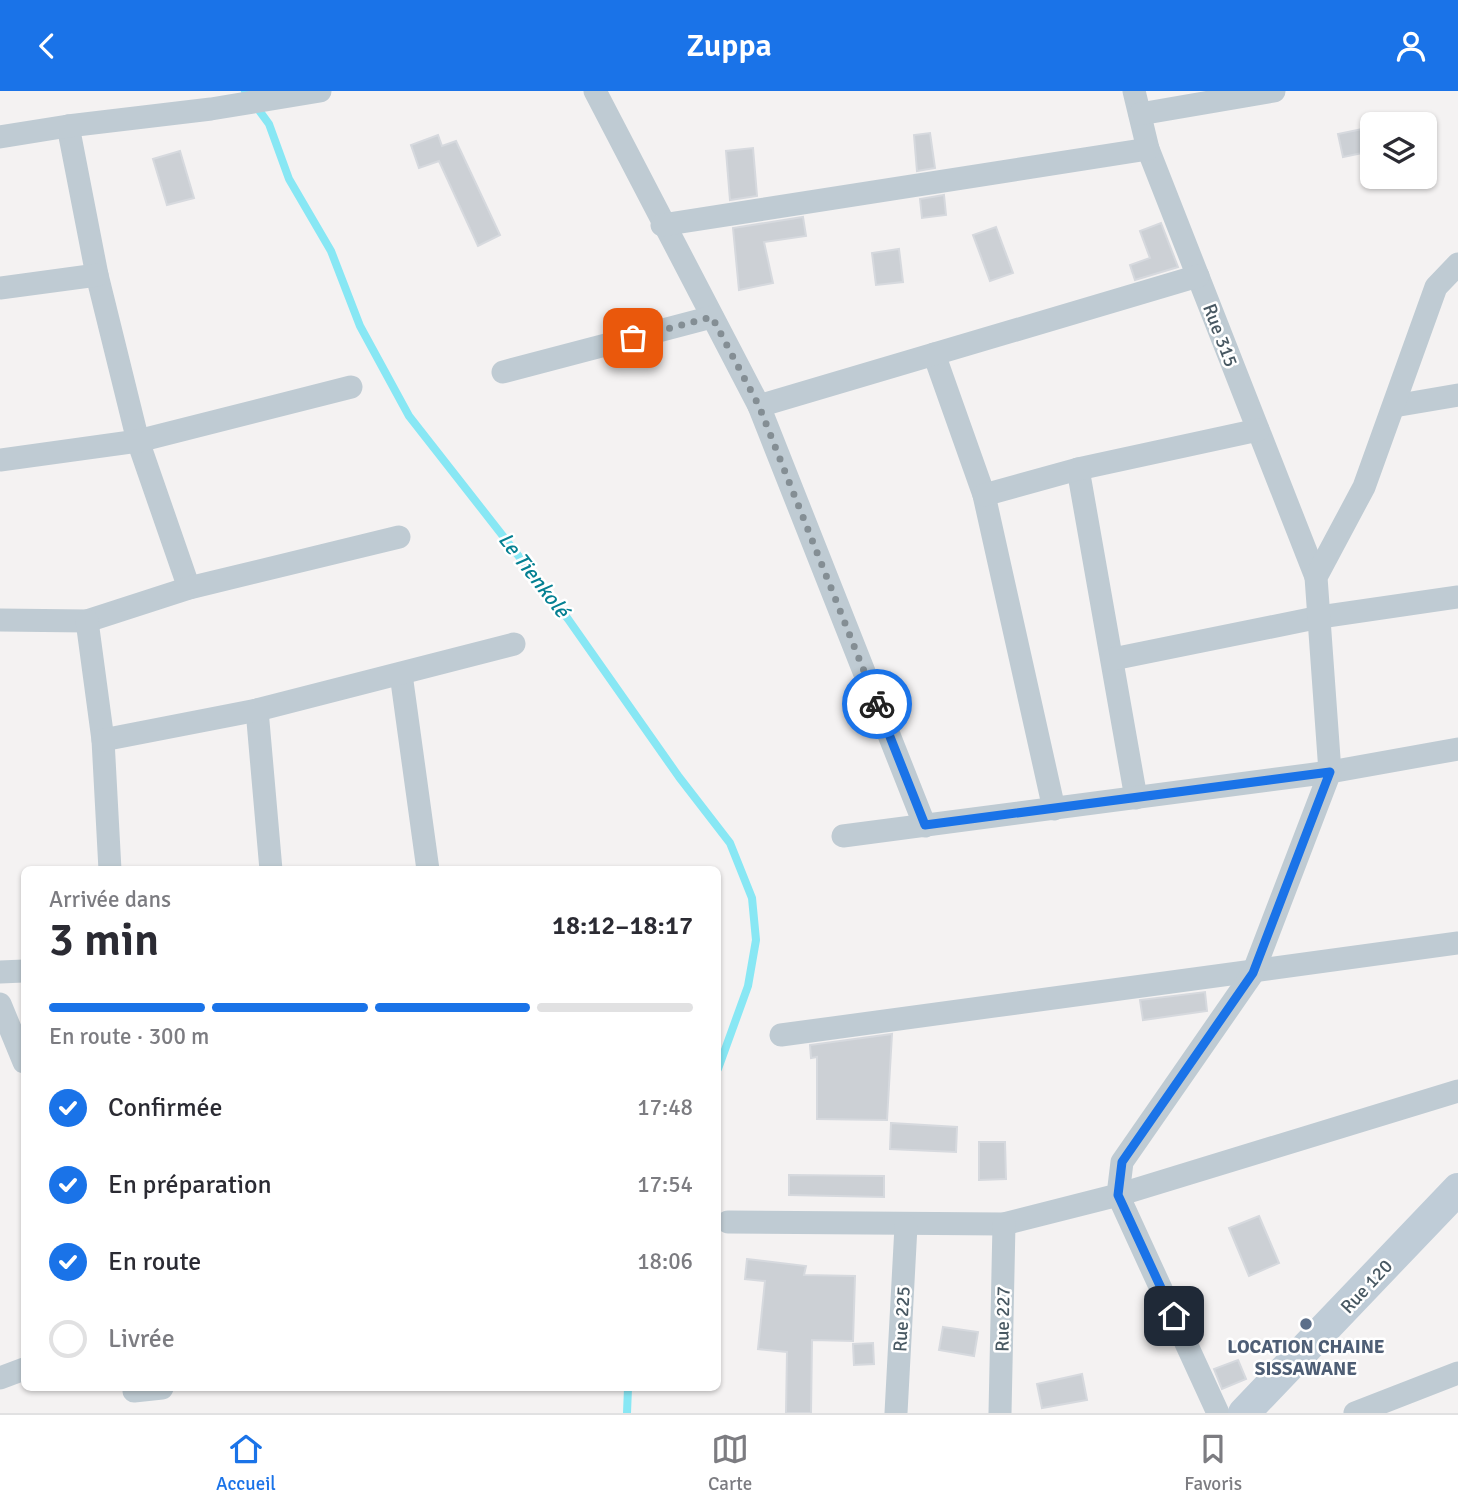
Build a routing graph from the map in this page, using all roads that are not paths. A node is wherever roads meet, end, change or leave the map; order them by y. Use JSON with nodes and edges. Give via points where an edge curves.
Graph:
{"nodes":[{"id":1,"x":595,"y":91,"type":"edge"},
{"id":2,"x":1134,"y":91,"type":"edge"},
{"id":3,"x":1275,"y":91,"type":"edge"},
{"id":4,"x":317,"y":92,"type":"edge"},
{"id":5,"x":1140,"y":114,"type":"junction"},
{"id":6,"x":68,"y":126,"type":"junction"},
{"id":7,"x":0,"y":138,"type":"edge"},
{"id":8,"x":1148,"y":149,"type":"junction"},
{"id":9,"x":662,"y":225,"type":"junction"},
{"id":10,"x":1458,"y":264,"type":"edge"},
{"id":11,"x":97,"y":275,"type":"junction"},
{"id":12,"x":1198,"y":276,"type":"junction"},
{"id":13,"x":0,"y":288,"type":"edge"},
{"id":14,"x":712,"y":317,"type":"junction"},
{"id":15,"x":934,"y":354,"type":"junction"},
{"id":16,"x":503,"y":372,"type":"dead end"},
{"id":17,"x":351,"y":387,"type":"dead end"},
{"id":18,"x":1458,"y":395,"type":"edge"},
{"id":19,"x":759,"y":406,"type":"junction"},
{"id":20,"x":1394,"y":406,"type":"junction"},
{"id":21,"x":1258,"y":430,"type":"junction"},
{"id":22,"x":138,"y":441,"type":"junction"},
{"id":23,"x":0,"y":460,"type":"edge"},
{"id":24,"x":1078,"y":469,"type":"junction"},
{"id":25,"x":984,"y":495,"type":"junction"},
{"id":26,"x":399,"y":537,"type":"dead end"},
{"id":27,"x":1316,"y":577,"type":"junction"},
{"id":28,"x":189,"y":588,"type":"junction"},
{"id":29,"x":1458,"y":597,"type":"edge"},
{"id":30,"x":1320,"y":617,"type":"junction"},
{"id":31,"x":0,"y":620,"type":"edge"},
{"id":32,"x":87,"y":621,"type":"junction"},
{"id":33,"x":514,"y":644,"type":"dead end"},
{"id":34,"x":1112,"y":659,"type":"junction"},
{"id":35,"x":401,"y":674,"type":"junction"},
{"id":36,"x":257,"y":710,"type":"junction"},
{"id":37,"x":103,"y":740,"type":"junction"},
{"id":38,"x":1458,"y":749,"type":"edge"},
{"id":39,"x":1330,"y":772,"type":"junction"},
{"id":40,"x":1136,"y":798,"type":"junction"},
{"id":41,"x":1054,"y":809,"type":"junction"},
{"id":42,"x":925,"y":825,"type":"junction"},
{"id":43,"x":843,"y":836,"type":"dead end"},
{"id":44,"x":110,"y":866,"type":"edge"},
{"id":45,"x":271,"y":866,"type":"edge"},
{"id":46,"x":427,"y":866,"type":"edge"},
{"id":47,"x":1458,"y":943,"type":"edge"},
{"id":48,"x":21,"y":971,"type":"edge"},
{"id":49,"x":0,"y":972,"type":"edge"},
{"id":50,"x":1253,"y":973,"type":"junction"},
{"id":51,"x":0,"y":1004,"type":"edge"},
{"id":52,"x":781,"y":1035,"type":"dead end"},
{"id":53,"x":21,"y":1055,"type":"edge"},
{"id":54,"x":1458,"y":1091,"type":"edge"},
{"id":55,"x":1458,"y":1189,"type":"edge"},
{"id":56,"x":1118,"y":1195,"type":"junction"},
{"id":57,"x":728,"y":1222,"type":"dead end"},
{"id":58,"x":1004,"y":1224,"type":"junction"},
{"id":59,"x":906,"y":1226,"type":"junction"},
{"id":60,"x":21,"y":1370,"type":"edge"},
{"id":61,"x":1458,"y":1373,"type":"edge"},
{"id":62,"x":0,"y":1378,"type":"edge"},
{"id":63,"x":153,"y":1391,"type":"edge"},
{"id":64,"x":136,"y":1397,"type":"edge"},
{"id":65,"x":896,"y":1413,"type":"edge"},
{"id":66,"x":1000,"y":1413,"type":"edge"},
{"id":67,"x":1218,"y":1413,"type":"edge"},
{"id":68,"x":1244,"y":1413,"type":"edge"},
{"id":69,"x":1355,"y":1413,"type":"edge"}],
"edges":[{"from":1,"to":9,"type":"street"},
{"from":2,"to":5,"type":"street","name":"Rue 315"},
{"from":3,"to":5,"type":"street"},
{"from":4,"to":6,"type":"street"},
{"from":5,"to":8,"type":"street","name":"Rue 315"},
{"from":6,"to":7,"type":"street"},
{"from":6,"to":11,"type":"street"},
{"from":8,"to":9,"type":"street"},
{"from":8,"to":12,"type":"street","name":"Rue 315"},
{"from":9,"to":14,"type":"street"},
{"from":10,"to":20,"type":"street","via":[[1437,287]]},
{"from":11,"to":13,"type":"street"},
{"from":11,"to":22,"type":"street"},
{"from":12,"to":15,"type":"street"},
{"from":12,"to":21,"type":"street","name":"Rue 315"},
{"from":14,"to":16,"type":"street"},
{"from":14,"to":19,"type":"street"},
{"from":15,"to":19,"type":"street"},
{"from":15,"to":25,"type":"street"},
{"from":17,"to":22,"type":"street"},
{"from":18,"to":20,"type":"street"},
{"from":19,"to":42,"type":"street"},
{"from":20,"to":27,"type":"street","via":[[1364,487]]},
{"from":21,"to":24,"type":"street"},
{"from":21,"to":27,"type":"street","name":"Rue 315"},
{"from":22,"to":23,"type":"street"},
{"from":22,"to":28,"type":"street"},
{"from":24,"to":25,"type":"street"},
{"from":24,"to":34,"type":"street"},
{"from":25,"to":41,"type":"street"},
{"from":26,"to":28,"type":"street"},
{"from":27,"to":30,"type":"street","name":"Rue 315"},
{"from":28,"to":32,"type":"street"},
{"from":29,"to":30,"type":"street"},
{"from":30,"to":34,"type":"street"},
{"from":30,"to":39,"type":"street","name":"Rue 315"},
{"from":31,"to":32,"type":"street"},
{"from":32,"to":37,"type":"street"},
{"from":33,"to":35,"type":"street"},
{"from":34,"to":40,"type":"street"},
{"from":35,"to":36,"type":"street"},
{"from":35,"to":46,"type":"street"},
{"from":36,"to":37,"type":"street"},
{"from":36,"to":45,"type":"street"},
{"from":37,"to":44,"type":"street"},
{"from":38,"to":39,"type":"street"},
{"from":39,"to":40,"type":"street"},
{"from":39,"to":50,"type":"street"},
{"from":40,"to":41,"type":"street"},
{"from":41,"to":42,"type":"street"},
{"from":42,"to":43,"type":"street"},
{"from":47,"to":50,"type":"street"},
{"from":48,"to":49,"type":"street"},
{"from":50,"to":52,"type":"street"},
{"from":50,"to":56,"type":"street","via":[[1122,1162]]},
{"from":51,"to":53,"type":"street"},
{"from":54,"to":56,"type":"street"},
{"from":55,"to":68,"type":"main road","name":"Rue 120"},
{"from":56,"to":58,"type":"street"},
{"from":56,"to":67,"type":"street"},
{"from":57,"to":59,"type":"street"},
{"from":58,"to":59,"type":"street"},
{"from":58,"to":66,"type":"street","name":"Rue 227"},
{"from":59,"to":65,"type":"street","name":"Rue 225"},
{"from":60,"to":62,"type":"street"},
{"from":61,"to":69,"type":"street"},
{"from":63,"to":64,"type":"street"}]}
